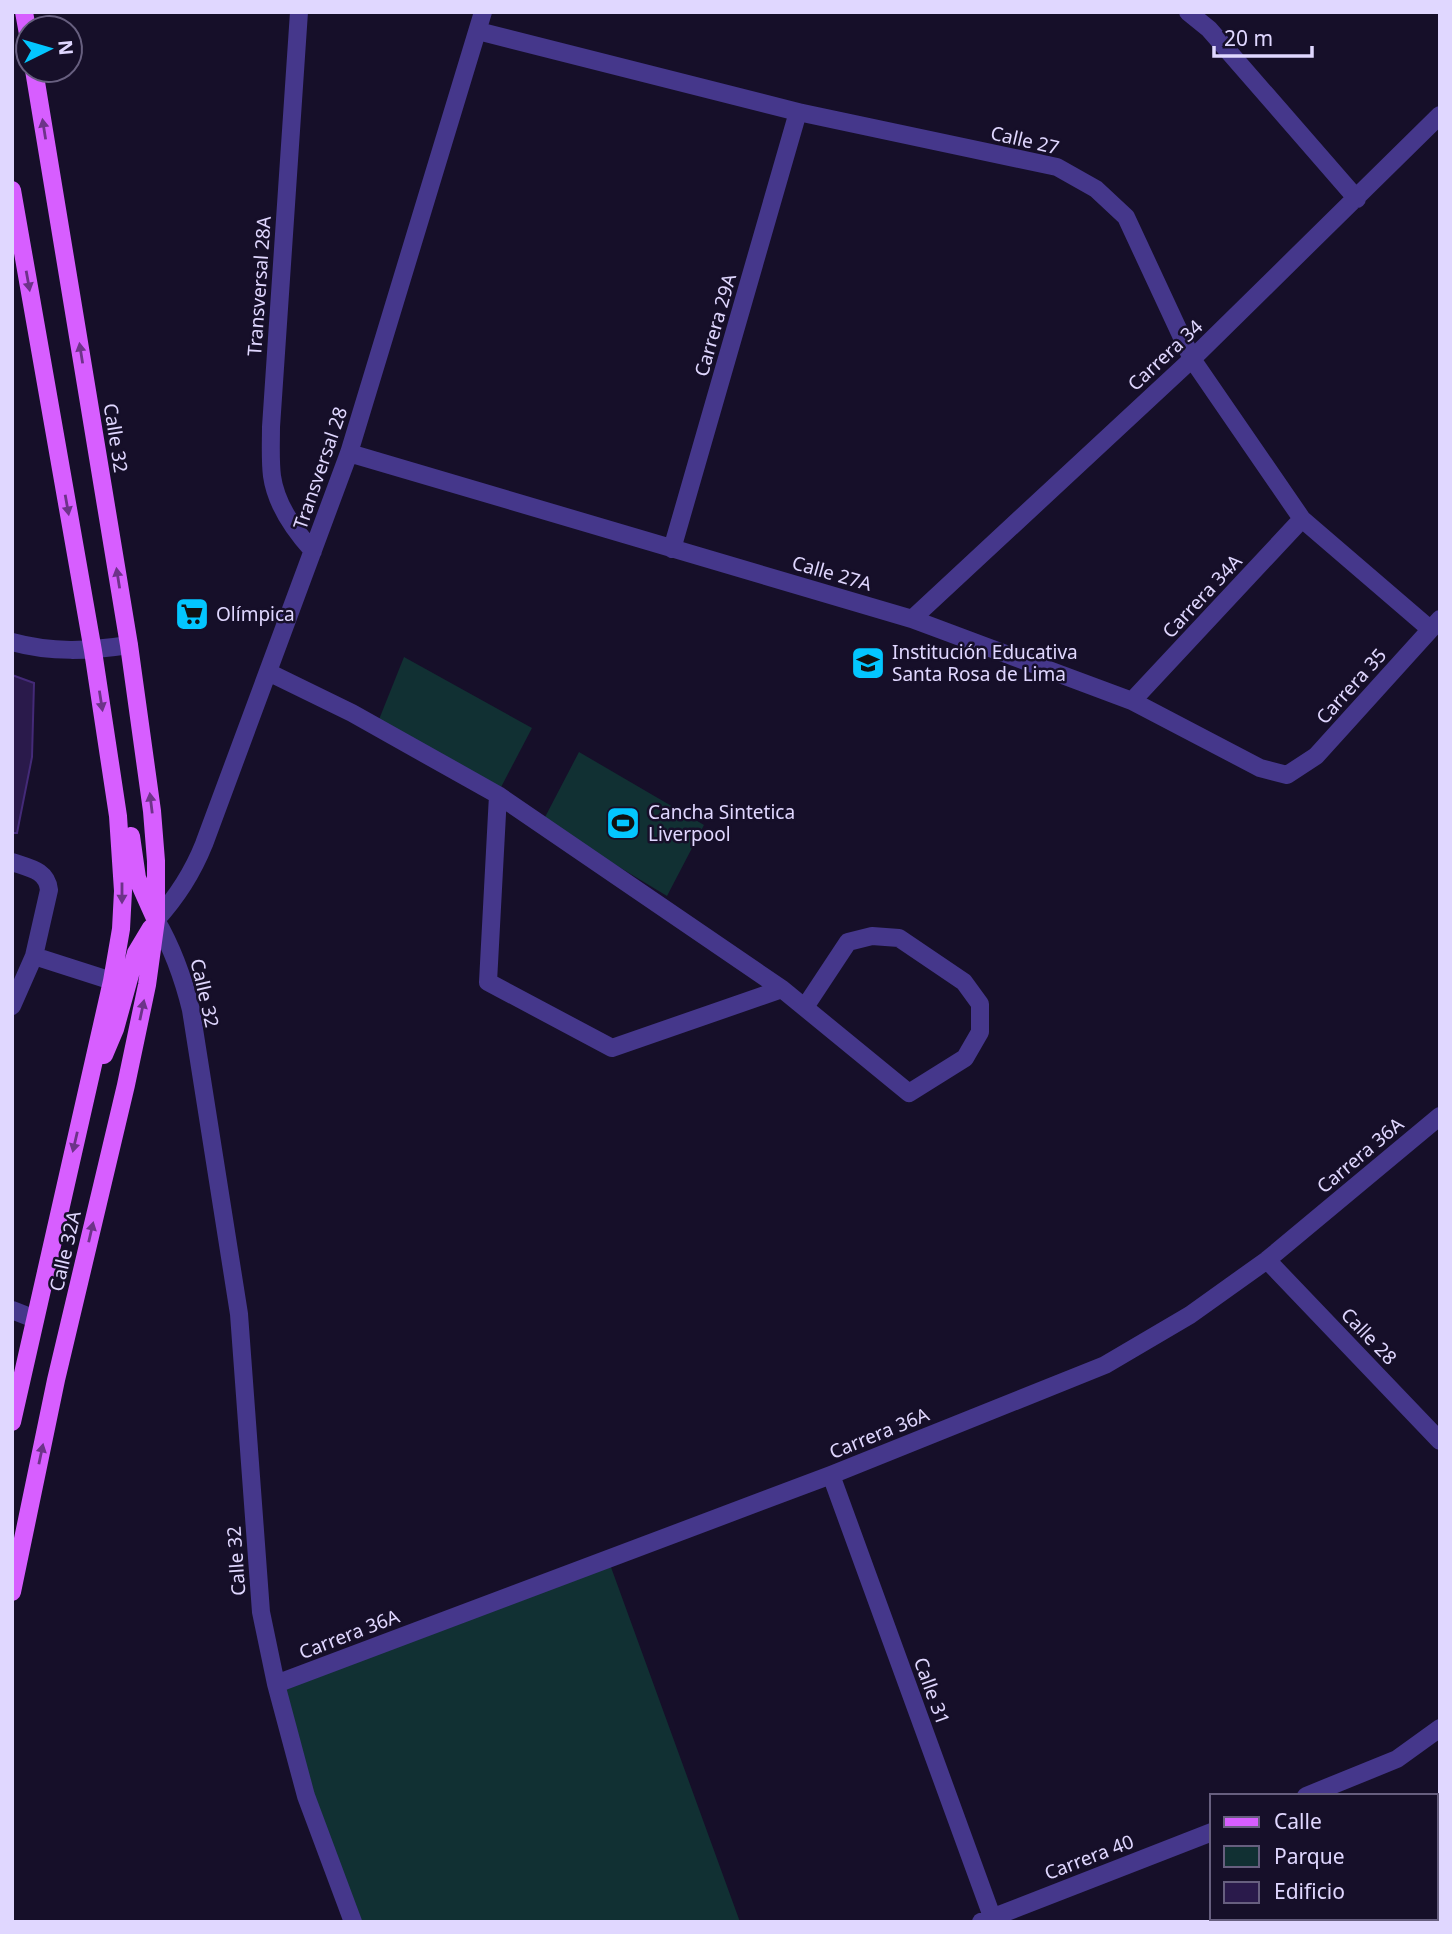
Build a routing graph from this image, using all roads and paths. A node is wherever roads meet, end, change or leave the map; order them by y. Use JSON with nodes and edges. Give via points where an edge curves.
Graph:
{"nodes":[{"id":1,"x":299,"y":12,"type":"edge"},
{"id":2,"x":483,"y":12,"type":"edge"},
{"id":3,"x":1188,"y":12,"type":"edge"},
{"id":4,"x":478,"y":31,"type":"junction"},
{"id":5,"x":36,"y":84,"type":"edge"},
{"id":6,"x":798,"y":112,"type":"junction"},
{"id":7,"x":1440,"y":115,"type":"edge"},
{"id":8,"x":12,"y":190,"type":"edge"},
{"id":9,"x":1357,"y":199,"type":"junction"},
{"id":10,"x":1192,"y":359,"type":"junction"},
{"id":11,"x":349,"y":453,"type":"junction"},
{"id":12,"x":1302,"y":519,"type":"junction"},
{"id":13,"x":672,"y":549,"type":"junction"},
{"id":14,"x":313,"y":551,"type":"junction"},
{"id":15,"x":912,"y":619,"type":"junction"},
{"id":16,"x":1435,"y":624,"type":"edge"},
{"id":17,"x":12,"y":642,"type":"edge"},
{"id":18,"x":129,"y":645,"type":"junction"},
{"id":19,"x":93,"y":651,"type":"junction"},
{"id":20,"x":268,"y":672,"type":"junction"},
{"id":21,"x":1132,"y":701,"type":"junction"},
{"id":22,"x":108,"y":752,"type":"junction"},
{"id":23,"x":1287,"y":775,"type":"joint"},
{"id":24,"x":498,"y":795,"type":"junction"},
{"id":25,"x":12,"y":862,"type":"edge"},
{"id":26,"x":156,"y":920,"type":"junction"},
{"id":27,"x":34,"y":956,"type":"junction"},
{"id":28,"x":113,"y":981,"type":"junction"},
{"id":29,"x":782,"y":989,"type":"junction"},
{"id":30,"x":12,"y":1006,"type":"edge"},
{"id":31,"x":805,"y":1007,"type":"junction"},
{"id":32,"x":90,"y":1075,"type":"junction"},
{"id":33,"x":1440,"y":1116,"type":"edge"},
{"id":34,"x":1267,"y":1260,"type":"junction"},
{"id":35,"x":12,"y":1310,"type":"edge"},
{"id":36,"x":34,"y":1319,"type":"junction"},
{"id":37,"x":13,"y":1416,"type":"edge"},
{"id":38,"x":1440,"y":1441,"type":"edge"},
{"id":39,"x":831,"y":1475,"type":"junction"},
{"id":40,"x":20,"y":1521,"type":"edge"},
{"id":41,"x":12,"y":1592,"type":"edge"},
{"id":42,"x":276,"y":1684,"type":"junction"},
{"id":43,"x":1440,"y":1728,"type":"edge"},
{"id":44,"x":1311,"y":1794,"type":"edge"},
{"id":45,"x":1210,"y":1833,"type":"edge"},
{"id":46,"x":989,"y":1920,"type":"edge"},
{"id":47,"x":353,"y":1922,"type":"edge"}],
"edges":[{"from":1,"to":14,"type":"street","name":"Transversal 28A","via":[[271,427],[272,477],[283,511]]},
{"from":2,"to":4,"type":"street","name":"Transversal 28"},
{"from":3,"to":9,"type":"street","via":[[1209,29]]},
{"from":4,"to":6,"type":"street","name":"Calle 27"},
{"from":4,"to":11,"type":"street","name":"Transversal 28"},
{"from":18,"to":5,"type":"main road","name":"Calle 32","one_way":true},
{"from":6,"to":10,"type":"street","name":"Calle 27","via":[[1057,167],[1096,189],[1126,217]]},
{"from":6,"to":13,"type":"street","name":"Carrera 29A"},
{"from":7,"to":9,"type":"street","name":"Carrera 34"},
{"from":8,"to":19,"type":"main road","one_way":true},
{"from":9,"to":10,"type":"street","name":"Carrera 34"},
{"from":10,"to":12,"type":"street","name":"Calle 27"},
{"from":10,"to":15,"type":"street","name":"Carrera 34"},
{"from":11,"to":13,"type":"street","name":"Calle 27A"},
{"from":11,"to":14,"type":"street","name":"Transversal 28"},
{"from":12,"to":16,"type":"street","name":"Calle 27"},
{"from":12,"to":21,"type":"street","name":"Carrera 34A"},
{"from":13,"to":15,"type":"street","name":"Calle 27A"},
{"from":14,"to":20,"type":"street","name":"Transversal 28"},
{"from":15,"to":21,"type":"street","name":"Calle 27A"},
{"from":16,"to":23,"type":"street","name":"Carrera 35","via":[[1316,756]]},
{"from":17,"to":19,"type":"street","via":[[58,652]]},
{"from":18,"to":19,"type":"street"},
{"from":26,"to":18,"type":"main road","name":"Calle 32","one_way":true,"via":[[152,811]]},
{"from":19,"to":22,"type":"main road","one_way":true},
{"from":20,"to":24,"type":"street"},
{"from":20,"to":26,"type":"street","name":"Transversal 28","via":[[192,873]]},
{"from":21,"to":23,"type":"street","name":"Calle 27A","via":[[1260,768]]},
{"from":22,"to":26,"type":"main road","via":[[125,800],[137,878]]},
{"from":22,"to":28,"type":"main road","name":"Calle 32A","one_way":true,"via":[[123,891]]},
{"from":24,"to":29,"type":"street"},
{"from":24,"to":29,"type":"street","via":[[488,982],[612,1048]]},
{"from":25,"to":27,"type":"street","via":[[42,873],[48,880]]},
{"from":26,"to":32,"type":"main road","via":[[136,953],[105,1054]]},
{"from":40,"to":26,"type":"main road","name":"Calle 32A","one_way":true,"via":[[126,1085]]},
{"from":26,"to":42,"type":"street","name":"Calle 32","via":[[172,947],[191,1010],[239,1314],[261,1612]]},
{"from":27,"to":28,"type":"street"},
{"from":27,"to":30,"type":"street"},
{"from":28,"to":32,"type":"main road","name":"Calle 32A"},
{"from":29,"to":31,"type":"street"},
{"from":31,"to":31,"type":"street","via":[[848,942],[872,936],[899,938],[964,982],[980,1004],[981,1032],[965,1058],[908,1093]]},
{"from":32,"to":36,"type":"main road","name":"Calle 32A","one_way":true},
{"from":33,"to":34,"type":"street","name":"Carrera 36A"},
{"from":34,"to":38,"type":"street","name":"Calle 28"},
{"from":34,"to":39,"type":"street","name":"Carrera 36A","via":[[1105,1365]]},
{"from":35,"to":36,"type":"street"},
{"from":36,"to":37,"type":"main road","name":"Calle 32A"},
{"from":39,"to":42,"type":"street","name":"Carrera 36A"},
{"from":39,"to":46,"type":"street","name":"Calle 31"},
{"from":40,"to":41,"type":"main road","name":"Calle 32A"},
{"from":42,"to":47,"type":"street","name":"Calle 32","via":[[306,1796]]},
{"from":43,"to":44,"type":"street","via":[[1397,1759]]},
{"from":45,"to":46,"type":"street","name":"Carrera 40"}]}
